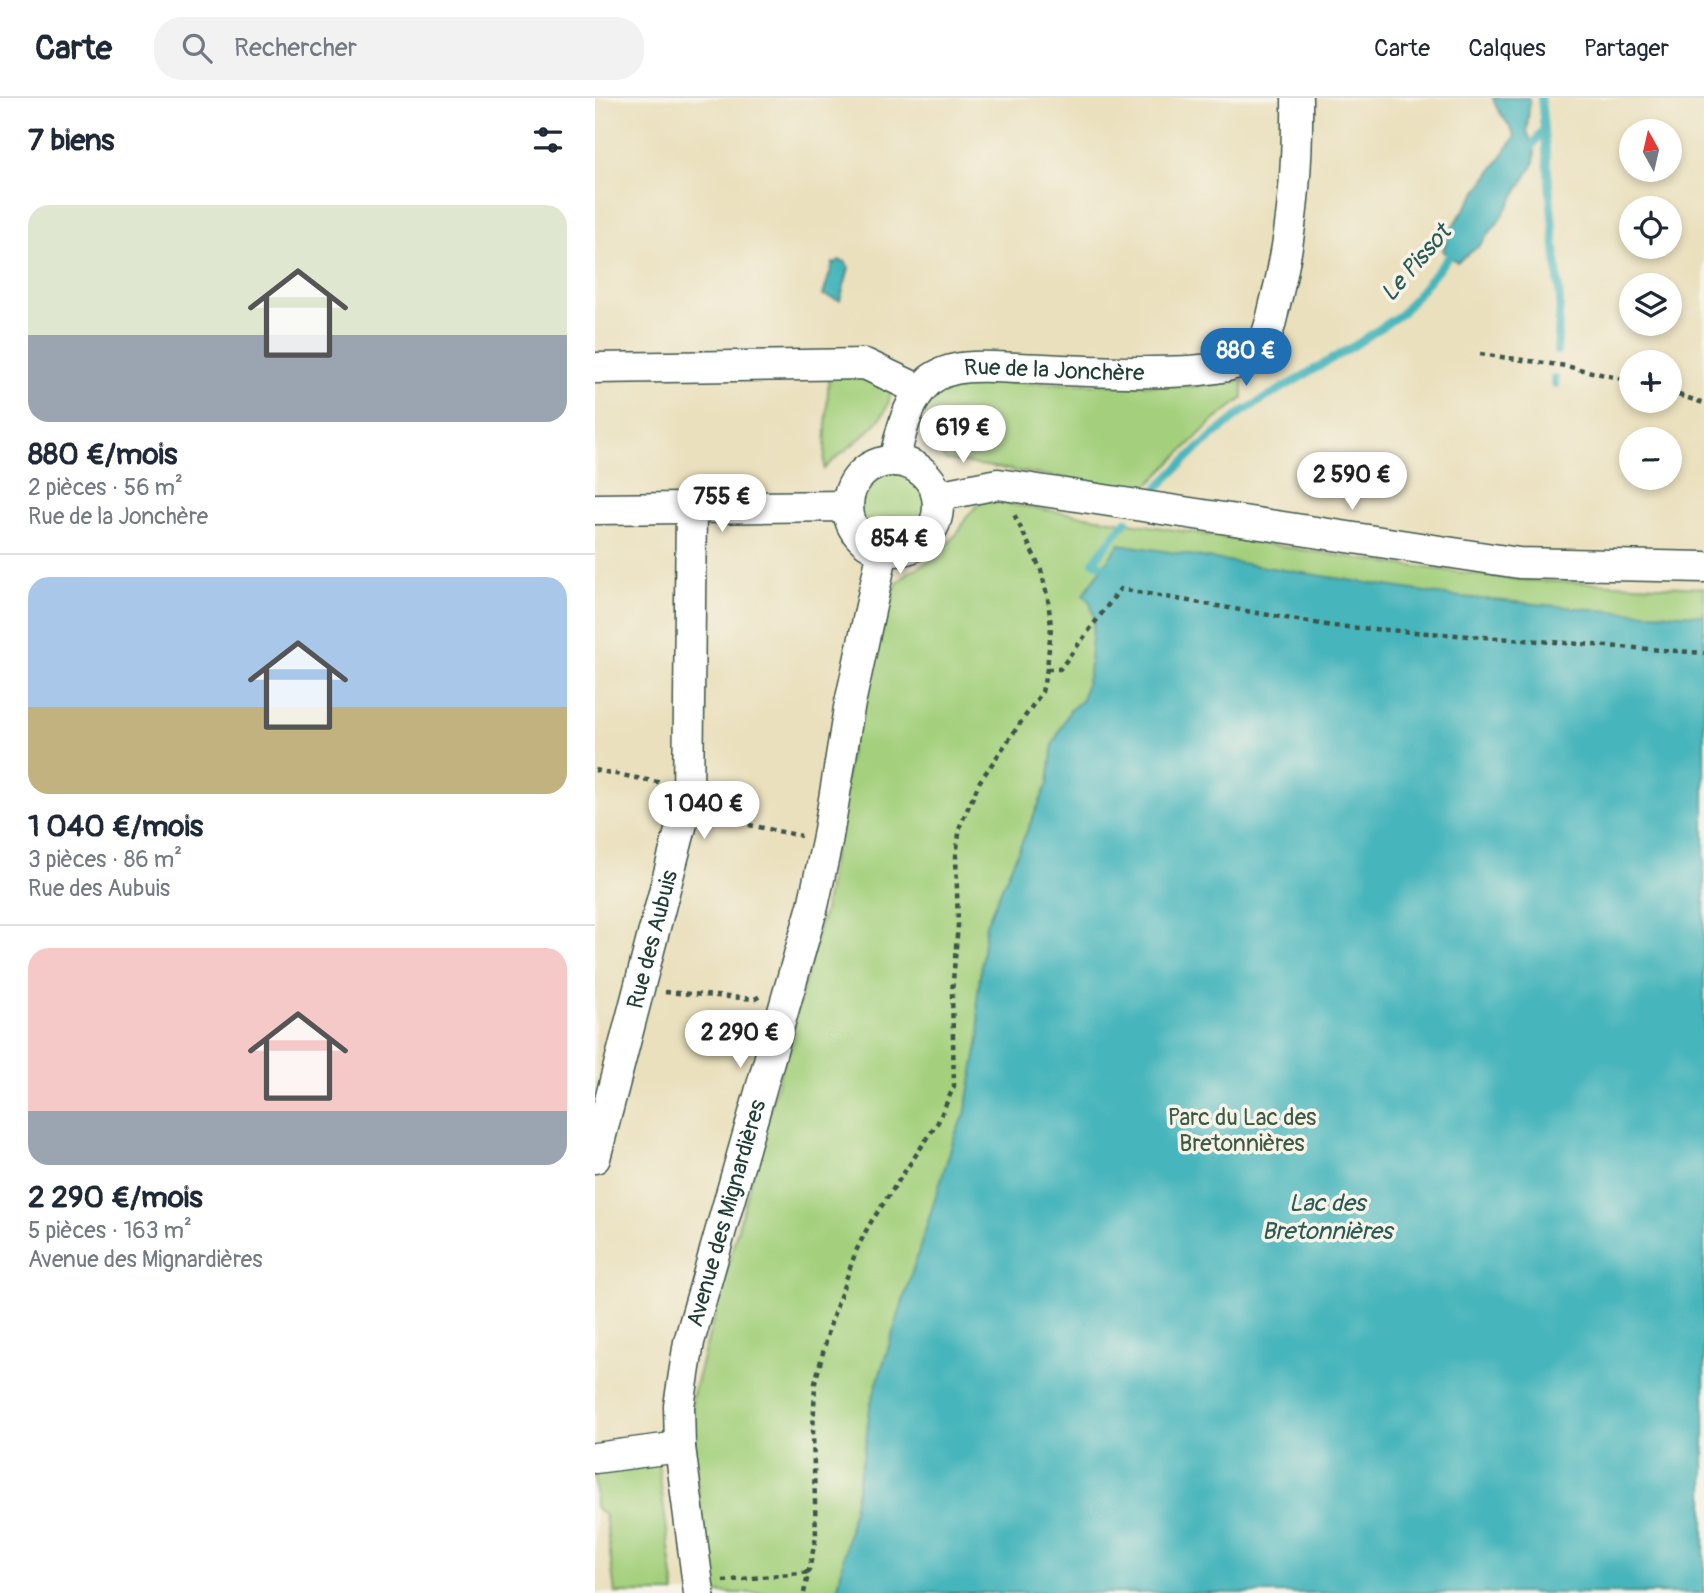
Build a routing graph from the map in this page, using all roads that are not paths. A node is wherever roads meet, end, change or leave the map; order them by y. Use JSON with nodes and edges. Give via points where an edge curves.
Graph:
{"nodes":[{"id":1,"x":1297,"y":98,"type":"edge"},
{"id":2,"x":595,"y":368,"type":"edge"},
{"id":3,"x":920,"y":390,"type":"junction"},
{"id":4,"x":894,"y":461,"type":"junction"},
{"id":5,"x":937,"y":496,"type":"junction"},
{"id":6,"x":848,"y":506,"type":"junction"},
{"id":7,"x":691,"y":508,"type":"junction"},
{"id":8,"x":595,"y":509,"type":"edge"},
{"id":9,"x":883,"y":550,"type":"junction"},
{"id":10,"x":1704,"y":567,"type":"edge"},
{"id":11,"x":595,"y":1158,"type":"edge"},
{"id":12,"x":680,"y":1447,"type":"junction"},
{"id":13,"x":595,"y":1458,"type":"edge"},
{"id":14,"x":709,"y":1587,"type":"edge"}],
"edges":[{"from":1,"to":3,"type":"street","name":"Rue de la Jonchère","via":[[1290,230],[1269,327],[1258,352],[1228,367],[1158,372],[951,370]]},
{"from":2,"to":3,"type":"street","via":[[865,364]]},
{"from":3,"to":4,"type":"street","via":[[908,412]]},
{"from":4,"to":5,"type":"street","via":[[909,463],[925,474]]},
{"from":4,"to":6,"type":"street","via":[[863,472],[850,492]]},
{"from":5,"to":9,"type":"street","via":[[936,521],[922,541],[904,550]]},
{"from":5,"to":10,"type":"street","via":[[998,484],[1519,563]]},
{"from":6,"to":7,"type":"street"},
{"from":6,"to":9,"type":"street","via":[[857,533]]},
{"from":7,"to":8,"type":"street"},
{"from":7,"to":11,"type":"street","name":"Rue des Aubuis","via":[[688,800]]},
{"from":9,"to":12,"type":"street","name":"Avenue des Mignardières","via":[[813,906],[689,1342],[679,1406]]},
{"from":12,"to":13,"type":"street"},
{"from":12,"to":14,"type":"street","name":"Avenue des Mignardières"}]}
